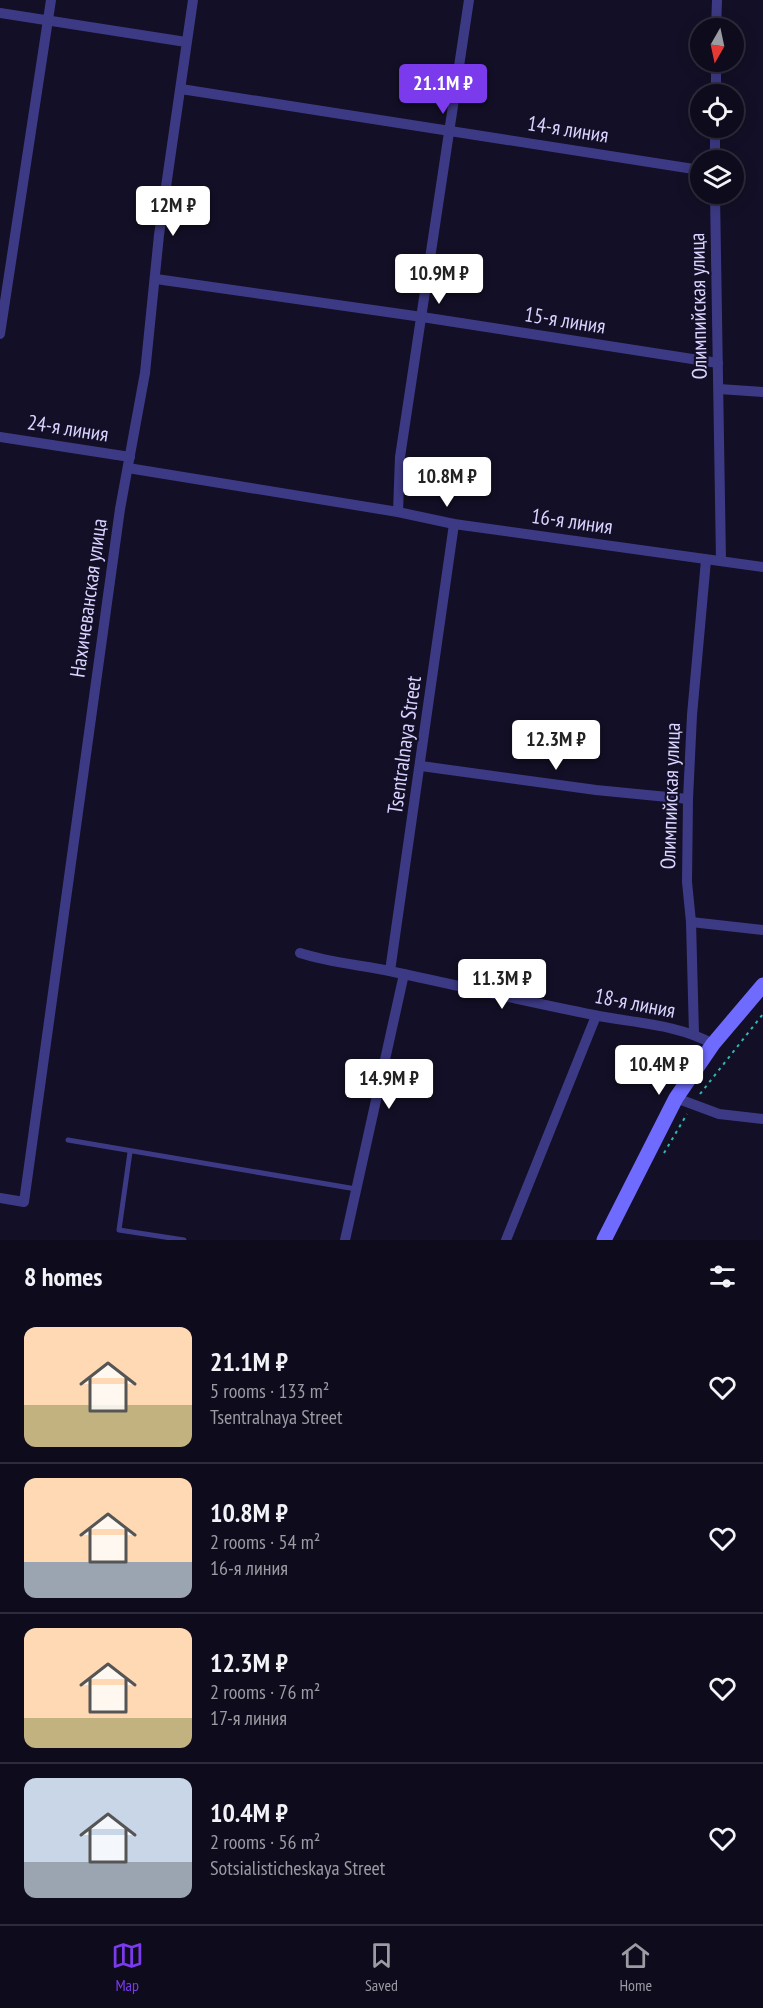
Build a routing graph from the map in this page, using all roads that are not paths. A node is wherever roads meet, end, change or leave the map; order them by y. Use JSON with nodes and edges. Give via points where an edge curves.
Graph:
{"nodes":[{"id":1,"x":51,"y":0,"type":"edge"},
{"id":2,"x":193,"y":0,"type":"edge"},
{"id":3,"x":469,"y":0,"type":"edge"},
{"id":4,"x":717,"y":0,"type":"edge"},
{"id":5,"x":0,"y":13,"type":"edge"},
{"id":6,"x":716,"y":18,"type":"edge"},
{"id":7,"x":48,"y":20,"type":"junction"},
{"id":8,"x":186,"y":42,"type":"junction"},
{"id":9,"x":181,"y":89,"type":"junction"},
{"id":10,"x":450,"y":130,"type":"junction"},
{"id":11,"x":690,"y":168,"type":"edge"},
{"id":12,"x":715,"y":204,"type":"edge"},
{"id":13,"x":156,"y":279,"type":"junction"},
{"id":14,"x":422,"y":317,"type":"junction"},
{"id":15,"x":0,"y":334,"type":"edge"},
{"id":16,"x":718,"y":363,"type":"junction"},
{"id":17,"x":719,"y":389,"type":"junction"},
{"id":18,"x":763,"y":392,"type":"edge"},
{"id":19,"x":0,"y":437,"type":"edge"},
{"id":20,"x":129,"y":463,"type":"junction"},
{"id":21,"x":398,"y":512,"type":"junction"},
{"id":22,"x":454,"y":524,"type":"junction"},
{"id":23,"x":706,"y":560,"type":"junction"},
{"id":24,"x":721,"y":561,"type":"junction"},
{"id":25,"x":763,"y":567,"type":"edge"},
{"id":26,"x":421,"y":766,"type":"junction"},
{"id":27,"x":688,"y":799,"type":"junction"},
{"id":28,"x":691,"y":922,"type":"junction"},
{"id":29,"x":763,"y":930,"type":"edge"},
{"id":30,"x":300,"y":953,"type":"dead end"},
{"id":31,"x":390,"y":971,"type":"junction"},
{"id":32,"x":404,"y":974,"type":"junction"},
{"id":33,"x":763,"y":986,"type":"edge"},
{"id":34,"x":596,"y":1016,"type":"junction"},
{"id":35,"x":694,"y":1035,"type":"junction"},
{"id":36,"x":713,"y":1044,"type":"junction"},
{"id":37,"x":676,"y":1098,"type":"junction"},
{"id":38,"x":763,"y":1119,"type":"edge"},
{"id":39,"x":68,"y":1140,"type":"dead end"},
{"id":40,"x":130,"y":1152,"type":"junction"},
{"id":41,"x":356,"y":1189,"type":"junction"},
{"id":42,"x":0,"y":1198,"type":"edge"},
{"id":43,"x":184,"y":1240,"type":"edge"},
{"id":44,"x":345,"y":1240,"type":"edge"},
{"id":45,"x":506,"y":1240,"type":"edge"},
{"id":46,"x":604,"y":1240,"type":"edge"}],
"edges":[{"from":1,"to":7,"type":"street"},
{"from":2,"to":8,"type":"street","name":"Нахичеванская улица"},
{"from":3,"to":10,"type":"street"},
{"from":4,"to":6,"type":"street"},
{"from":5,"to":7,"type":"street"},
{"from":7,"to":8,"type":"street"},
{"from":7,"to":15,"type":"street"},
{"from":8,"to":9,"type":"street","name":"Нахичеванская улица"},
{"from":9,"to":10,"type":"street","name":"14-я линия"},
{"from":9,"to":13,"type":"street","name":"Нахичеванская улица"},
{"from":10,"to":11,"type":"street","name":"14-я линия"},
{"from":10,"to":14,"type":"street"},
{"from":12,"to":16,"type":"street","name":"Олимпийская улица"},
{"from":13,"to":14,"type":"street","name":"15-я линия"},
{"from":13,"to":20,"type":"street","name":"Нахичеванская улица","via":[[146,373]]},
{"from":14,"to":16,"type":"street","name":"15-я линия"},
{"from":14,"to":21,"type":"street","via":[[400,456]]},
{"from":16,"to":17,"type":"street","name":"Олимпийская улица"},
{"from":17,"to":18,"type":"street"},
{"from":17,"to":24,"type":"street","name":"Олимпийская улица"},
{"from":19,"to":20,"type":"street","name":"24-я линия"},
{"from":20,"to":21,"type":"street","name":"16-я линия"},
{"from":20,"to":42,"type":"street","name":"Нахичеванская улица","via":[[24,1202]]},
{"from":21,"to":22,"type":"street","name":"16-я линия"},
{"from":22,"to":23,"type":"street","name":"16-я линия"},
{"from":22,"to":26,"type":"street","name":"Tsentralnaya Street"},
{"from":23,"to":24,"type":"street","name":"16-я линия"},
{"from":23,"to":27,"type":"street","name":"Олимпийская улица"},
{"from":24,"to":25,"type":"street","name":"16-я линия"},
{"from":26,"to":27,"type":"street"},
{"from":26,"to":31,"type":"street","name":"Tsentralnaya Street"},
{"from":27,"to":28,"type":"street","name":"Олимпийская улица","via":[[687,882]]},
{"from":28,"to":29,"type":"street"},
{"from":28,"to":35,"type":"street","name":"Олимпийская улица"},
{"from":30,"to":31,"type":"street","name":"18-я линия"},
{"from":31,"to":32,"type":"street","name":"18-я линия"},
{"from":32,"to":34,"type":"street","name":"18-я линия"},
{"from":32,"to":41,"type":"street"},
{"from":33,"to":36,"type":"street"},
{"from":34,"to":35,"type":"street","name":"18-я линия"},
{"from":34,"to":45,"type":"street"},
{"from":35,"to":36,"type":"street","name":"18-я линия"},
{"from":36,"to":37,"type":"street"},
{"from":37,"to":38,"type":"street","via":[[719,1114]]},
{"from":37,"to":46,"type":"street"},
{"from":39,"to":40,"type":"lane"},
{"from":40,"to":41,"type":"lane"},
{"from":40,"to":43,"type":"lane","via":[[119,1230]]},
{"from":41,"to":44,"type":"street"}]}
